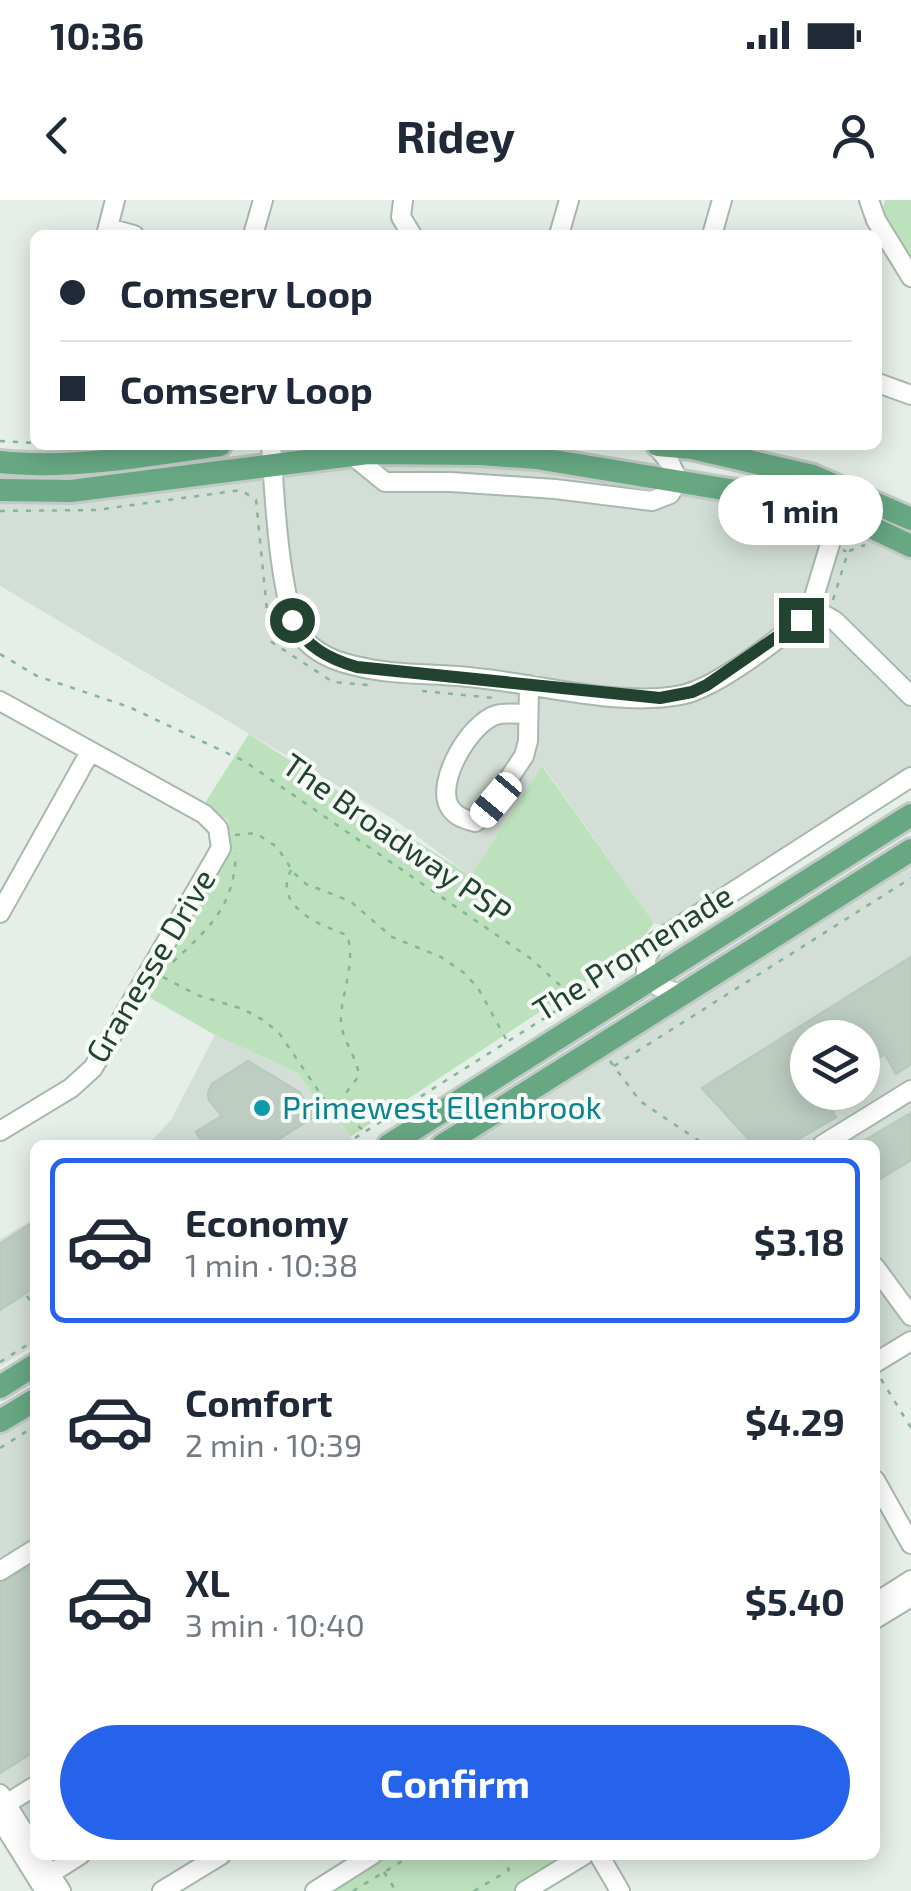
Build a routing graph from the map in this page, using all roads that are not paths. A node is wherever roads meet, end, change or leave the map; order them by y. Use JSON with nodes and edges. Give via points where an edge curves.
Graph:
{"nodes":[{"id":1,"x":115,"y":200,"type":"edge"},
{"id":2,"x":263,"y":200,"type":"edge"},
{"id":3,"x":569,"y":200,"type":"edge"},
{"id":4,"x":722,"y":200,"type":"edge"},
{"id":5,"x":869,"y":200,"type":"edge"},
{"id":6,"x":403,"y":201,"type":"edge"},
{"id":7,"x":107,"y":230,"type":"edge"},
{"id":8,"x":254,"y":230,"type":"edge"},
{"id":9,"x":409,"y":230,"type":"edge"},
{"id":10,"x":560,"y":230,"type":"edge"},
{"id":11,"x":713,"y":230,"type":"edge"},
{"id":12,"x":911,"y":276,"type":"edge"},
{"id":13,"x":882,"y":384,"type":"edge"},
{"id":14,"x":911,"y":395,"type":"edge"},
{"id":15,"x":177,"y":450,"type":"edge"},
{"id":16,"x":377,"y":450,"type":"edge"},
{"id":17,"x":382,"y":450,"type":"edge"},
{"id":18,"x":402,"y":450,"type":"edge"},
{"id":19,"x":661,"y":450,"type":"edge"},
{"id":20,"x":701,"y":450,"type":"edge"},
{"id":21,"x":352,"y":455,"type":"junction"},
{"id":22,"x":272,"y":456,"type":"edge"},
{"id":23,"x":0,"y":462,"type":"edge"},
{"id":24,"x":678,"y":480,"type":"junction"},
{"id":25,"x":385,"y":482,"type":"junction"},
{"id":26,"x":848,"y":489,"type":"junction"},
{"id":27,"x":2,"y":495,"type":"edge"},
{"id":28,"x":839,"y":512,"type":"junction"},
{"id":29,"x":911,"y":518,"type":"edge"},
{"id":30,"x":911,"y":546,"type":"edge"},
{"id":31,"x":820,"y":611,"type":"junction"},
{"id":32,"x":911,"y":696,"type":"edge"},
{"id":33,"x":528,"y":700,"type":"junction"},
{"id":34,"x":0,"y":701,"type":"edge"},
{"id":35,"x":90,"y":752,"type":"junction"},
{"id":36,"x":911,"y":776,"type":"edge"},
{"id":37,"x":911,"y":815,"type":"edge"},
{"id":38,"x":911,"y":850,"type":"edge"},
{"id":39,"x":7,"y":885,"type":"edge"},
{"id":40,"x":0,"y":913,"type":"edge"},
{"id":41,"x":652,"y":981,"type":"junction"},
{"id":42,"x":682,"y":994,"type":"junction"},
{"id":43,"x":911,"y":1090,"type":"edge"},
{"id":44,"x":0,"y":1132,"type":"edge"},
{"id":45,"x":396,"y":1140,"type":"edge"},
{"id":46,"x":450,"y":1140,"type":"edge"},
{"id":47,"x":830,"y":1140,"type":"edge"},
{"id":48,"x":880,"y":1274,"type":"edge"},
{"id":49,"x":911,"y":1316,"type":"edge"},
{"id":50,"x":911,"y":1341,"type":"edge"},
{"id":51,"x":880,"y":1363,"type":"edge"},
{"id":52,"x":30,"y":1369,"type":"edge"},
{"id":53,"x":0,"y":1387,"type":"edge"},
{"id":54,"x":30,"y":1403,"type":"edge"},
{"id":55,"x":0,"y":1422,"type":"edge"},
{"id":56,"x":880,"y":1489,"type":"edge"},
{"id":57,"x":911,"y":1544,"type":"edge"},
{"id":58,"x":30,"y":1552,"type":"edge"},
{"id":59,"x":0,"y":1571,"type":"edge"},
{"id":60,"x":911,"y":1580,"type":"edge"},
{"id":61,"x":911,"y":1597,"type":"edge"},
{"id":62,"x":880,"y":1600,"type":"edge"},
{"id":63,"x":880,"y":1616,"type":"edge"},
{"id":64,"x":30,"y":1789,"type":"edge"},
{"id":65,"x":2,"y":1806,"type":"edge"},
{"id":66,"x":30,"y":1843,"type":"edge"},
{"id":67,"x":30,"y":1852,"type":"edge"},
{"id":68,"x":35,"y":1860,"type":"edge"},
{"id":69,"x":74,"y":1860,"type":"edge"},
{"id":70,"x":212,"y":1860,"type":"edge"},
{"id":71,"x":364,"y":1860,"type":"edge"},
{"id":72,"x":576,"y":1860,"type":"edge"},
{"id":73,"x":602,"y":1860,"type":"edge"},
{"id":74,"x":48,"y":1882,"type":"edge"},
{"id":75,"x":61,"y":1891,"type":"edge"},
{"id":76,"x":162,"y":1891,"type":"edge"},
{"id":77,"x":315,"y":1891,"type":"edge"},
{"id":78,"x":525,"y":1891,"type":"edge"},
{"id":79,"x":620,"y":1891,"type":"edge"}],
"edges":[{"from":1,"to":7,"type":"street"},
{"from":2,"to":8,"type":"street"},
{"from":3,"to":10,"type":"street"},
{"from":4,"to":11,"type":"street"},
{"from":5,"to":12,"type":"street"},
{"from":6,"to":9,"type":"street","via":[[401,217]]},
{"from":13,"to":14,"type":"street"},
{"from":15,"to":23,"type":"main road"},
{"from":16,"to":21,"type":"main road"},
{"from":17,"to":25,"type":"street"},
{"from":18,"to":24,"type":"main road","via":[[536,458]]},
{"from":19,"to":24,"type":"street"},
{"from":20,"to":26,"type":"main road"},
{"from":21,"to":22,"type":"main road"},
{"from":21,"to":25,"type":"street"},
{"from":22,"to":27,"type":"main road","via":[[71,491]]},
{"from":22,"to":33,"type":"street","via":[[289,611],[305,640],[357,667]]},
{"from":24,"to":25,"type":"street","via":[[670,494],[652,501]]},
{"from":24,"to":28,"type":"main road"},
{"from":26,"to":28,"type":"street"},
{"from":26,"to":29,"type":"main road"},
{"from":28,"to":30,"type":"main road"},
{"from":28,"to":31,"type":"street"},
{"from":31,"to":32,"type":"street"},
{"from":31,"to":33,"type":"street","via":[[692,692]]},
{"from":33,"to":33,"type":"street","via":[[524,756],[476,822],[458,817],[446,787],[467,739],[480,724]]},
{"from":34,"to":35,"type":"street","name":"Granesse Drive"},
{"from":35,"to":39,"type":"street"},
{"from":35,"to":44,"type":"street","name":"Granesse Drive","via":[[204,814],[218,828],[220,848],[93,1068]]},
{"from":36,"to":41,"type":"street","via":[[655,942],[646,972]]},
{"from":37,"to":41,"type":"main road","name":"The Promenade"},
{"from":38,"to":42,"type":"main road","name":"The Promenade"},
{"from":39,"to":40,"type":"street"},
{"from":41,"to":42,"type":"street"},
{"from":41,"to":45,"type":"main road","name":"The Promenade"},
{"from":42,"to":46,"type":"main road","name":"The Promenade"},
{"from":43,"to":47,"type":"street"},
{"from":48,"to":49,"type":"street"},
{"from":50,"to":51,"type":"street"},
{"from":52,"to":53,"type":"main road"},
{"from":54,"to":55,"type":"main road"},
{"from":56,"to":57,"type":"street"},
{"from":58,"to":59,"type":"street"},
{"from":60,"to":62,"type":"street"},
{"from":61,"to":63,"type":"street"},
{"from":64,"to":65,"type":"street"},
{"from":65,"to":66,"type":"street"},
{"from":65,"to":67,"type":"street"},
{"from":68,"to":74,"type":"street"},
{"from":69,"to":74,"type":"street"},
{"from":70,"to":76,"type":"street"},
{"from":71,"to":77,"type":"street"},
{"from":72,"to":78,"type":"street"},
{"from":73,"to":79,"type":"street"},
{"from":74,"to":75,"type":"street"}]}
